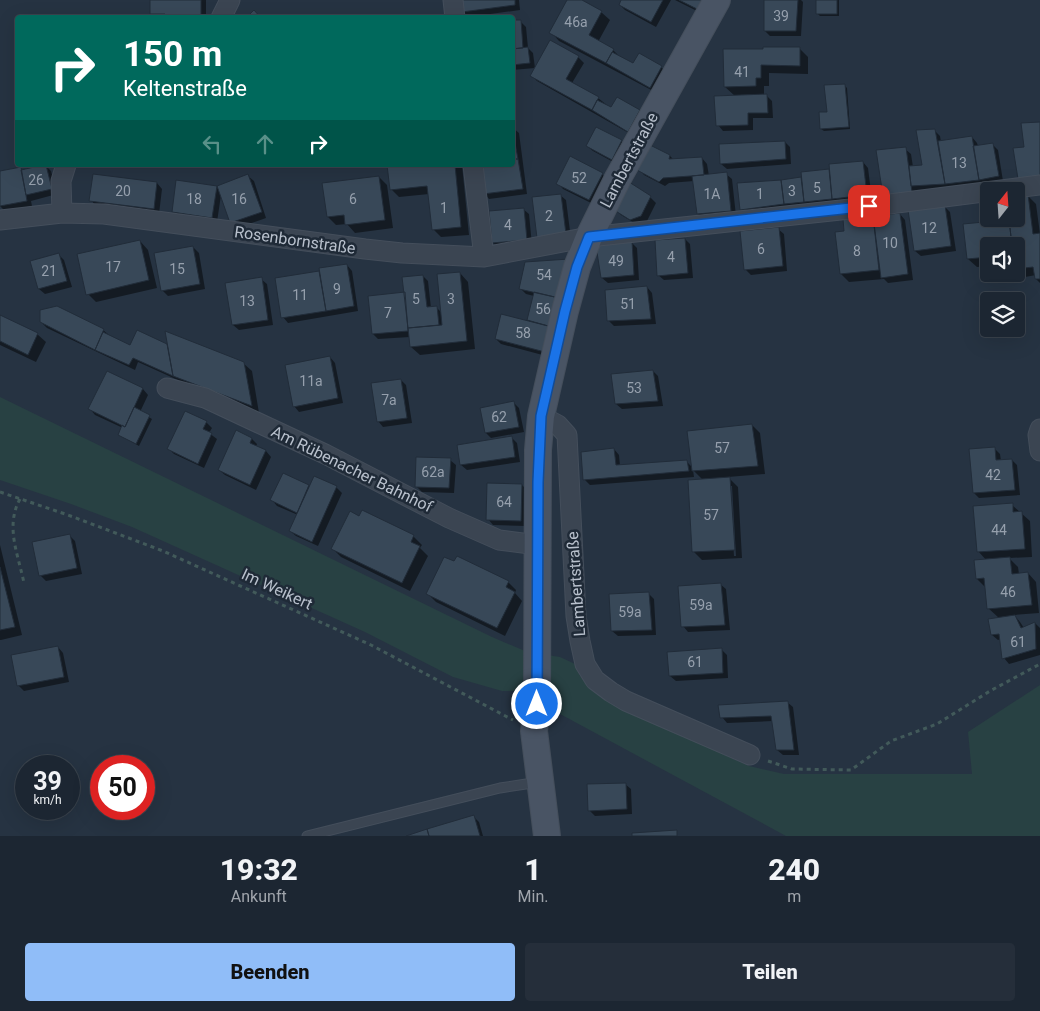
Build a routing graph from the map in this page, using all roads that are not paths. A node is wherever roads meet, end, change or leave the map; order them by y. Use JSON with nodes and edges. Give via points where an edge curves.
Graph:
{"nodes":[{"id":1,"x":230,"y":0,"type":"edge"},
{"id":2,"x":453,"y":0,"type":"edge"},
{"id":3,"x":717,"y":0,"type":"edge"},
{"id":4,"x":222,"y":15,"type":"edge"},
{"id":5,"x":455,"y":15,"type":"edge"},
{"id":6,"x":65,"y":167,"type":"edge"},
{"id":7,"x":473,"y":167,"type":"edge"},
{"id":8,"x":1040,"y":184,"type":"edge"},
{"id":9,"x":62,"y":213,"type":"junction"},
{"id":10,"x":0,"y":220,"type":"edge"},
{"id":11,"x":589,"y":237,"type":"junction"},
{"id":12,"x":484,"y":257,"type":"junction"},
{"id":13,"x":167,"y":388,"type":"dead end"},
{"id":14,"x":541,"y":416,"type":"junction"},
{"id":15,"x":1040,"y":429,"type":"edge"},
{"id":16,"x":1040,"y":451,"type":"edge"},
{"id":17,"x":538,"y":545,"type":"junction"},
{"id":18,"x":750,"y":755,"type":"road end"},
{"id":19,"x":539,"y":782,"type":"junction"},
{"id":20,"x":307,"y":836,"type":"edge"},
{"id":21,"x":547,"y":836,"type":"edge"}],
"edges":[{"from":1,"to":4,"type":"street"},
{"from":2,"to":5,"type":"street"},
{"from":3,"to":11,"type":"main road","name":"Lambertstraße","via":[[618,178]]},
{"from":6,"to":9,"type":"street","via":[[61,181]]},
{"from":7,"to":12,"type":"street"},
{"from":8,"to":11,"type":"street","name":"Rosenbornstraße"},
{"from":9,"to":10,"type":"street","name":"Rosenbornstraße"},
{"from":9,"to":12,"type":"street","name":"Rosenbornstraße","via":[[104,214],[402,253]]},
{"from":11,"to":12,"type":"street","name":"Rosenbornstraße"},
{"from":11,"to":14,"type":"main road","name":"Lambertstraße","via":[[565,311]]},
{"from":13,"to":17,"type":"street","name":"Am Rübenacher Bahnhof","via":[[213,402],[499,540]]},
{"from":14,"to":17,"type":"main road","name":"Lambertstraße"},
{"from":14,"to":18,"type":"street","name":"Lambertstraße","via":[[558,425],[567,435],[576,616],[585,664],[595,680],[626,701]]},
{"from":15,"to":16,"type":"street"},
{"from":17,"to":19,"type":"main road","name":"Lambertstraße","via":[[534,731]]},
{"from":19,"to":20,"type":"lane","via":[[500,788]]},
{"from":19,"to":21,"type":"main road","name":"Lambertstraße"}]}
